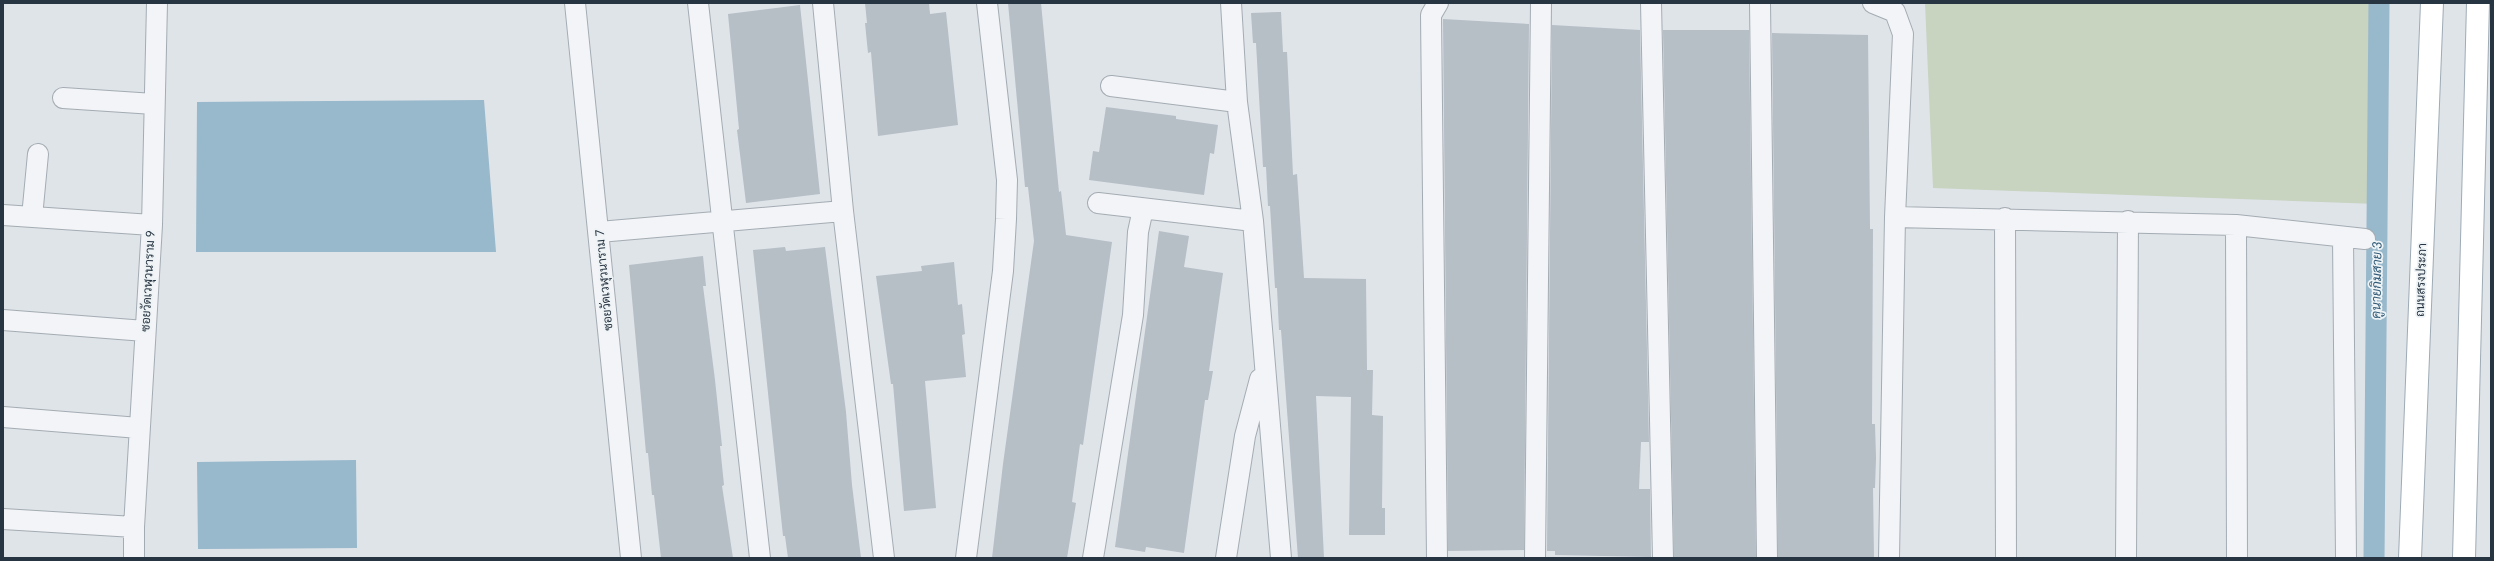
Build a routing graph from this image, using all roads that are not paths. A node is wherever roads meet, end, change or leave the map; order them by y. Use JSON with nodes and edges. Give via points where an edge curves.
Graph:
{"nodes":[{"id":1,"x":157,"y":3,"type":"edge"},
{"id":2,"x":575,"y":3,"type":"edge"},
{"id":3,"x":698,"y":3,"type":"edge"},
{"id":4,"x":823,"y":3,"type":"edge"},
{"id":5,"x":987,"y":3,"type":"edge"},
{"id":6,"x":1232,"y":3,"type":"edge"},
{"id":7,"x":1438,"y":3,"type":"edge"},
{"id":8,"x":1541,"y":3,"type":"edge"},
{"id":9,"x":1651,"y":3,"type":"edge"},
{"id":10,"x":1760,"y":3,"type":"edge"},
{"id":11,"x":1872,"y":3,"type":"edge"},
{"id":12,"x":2432,"y":3,"type":"edge"},
{"id":13,"x":2478,"y":3,"type":"edge"},
{"id":14,"x":1111,"y":86,"type":"dead end"},
{"id":15,"x":63,"y":98,"type":"dead end"},
{"id":16,"x":1237,"y":102,"type":"junction"},
{"id":17,"x":154,"y":104,"type":"junction"},
{"id":18,"x":38,"y":154,"type":"dead end"},
{"id":19,"x":1098,"y":202,"type":"dead end"},
{"id":20,"x":1143,"y":209,"type":"junction"},
{"id":21,"x":843,"y":211,"type":"junction"},
{"id":22,"x":3,"y":215,"type":"edge"},
{"id":23,"x":32,"y":217,"type":"junction"},
{"id":24,"x":1895,"y":217,"type":"junction"},
{"id":25,"x":2005,"y":218,"type":"junction"},
{"id":26,"x":722,"y":221,"type":"junction"},
{"id":27,"x":1253,"y":221,"type":"junction"},
{"id":28,"x":2128,"y":221,"type":"junction"},
{"id":29,"x":152,"y":225,"type":"junction"},
{"id":30,"x":2236,"y":225,"type":"junction"},
{"id":31,"x":599,"y":232,"type":"junction"},
{"id":32,"x":2343,"y":237,"type":"junction"},
{"id":33,"x":2365,"y":240,"type":"dead end"},
{"id":34,"x":3,"y":320,"type":"edge"},
{"id":35,"x":146,"y":331,"type":"junction"},
{"id":36,"x":1264,"y":365,"type":"junction"},
{"id":37,"x":3,"y":417,"type":"edge"},
{"id":38,"x":139,"y":428,"type":"junction"},
{"id":39,"x":3,"y":519,"type":"edge"},
{"id":40,"x":134,"y":527,"type":"junction"},
{"id":41,"x":134,"y":558,"type":"edge"},
{"id":42,"x":631,"y":558,"type":"edge"},
{"id":43,"x":760,"y":558,"type":"edge"},
{"id":44,"x":884,"y":558,"type":"edge"},
{"id":45,"x":966,"y":558,"type":"edge"},
{"id":46,"x":1093,"y":558,"type":"edge"},
{"id":47,"x":1226,"y":558,"type":"edge"},
{"id":48,"x":1281,"y":558,"type":"edge"},
{"id":49,"x":1436,"y":558,"type":"edge"},
{"id":50,"x":1535,"y":558,"type":"edge"},
{"id":51,"x":1663,"y":558,"type":"edge"},
{"id":52,"x":1767,"y":558,"type":"edge"},
{"id":53,"x":1889,"y":558,"type":"edge"},
{"id":54,"x":2006,"y":558,"type":"edge"},
{"id":55,"x":2126,"y":558,"type":"edge"},
{"id":56,"x":2237,"y":558,"type":"edge"},
{"id":57,"x":2346,"y":558,"type":"edge"},
{"id":58,"x":2410,"y":558,"type":"edge"},
{"id":59,"x":2464,"y":558,"type":"edge"}],
"edges":[{"from":1,"to":17,"type":"street","name":"ซอยวัดเวฬุวนาราม 9"},
{"from":2,"to":31,"type":"street","name":"ซอยวัดเวฬุวนาราม 7"},
{"from":3,"to":26,"type":"street"},
{"from":4,"to":21,"type":"street"},
{"from":5,"to":45,"type":"street","via":[[1007,180],[1006,219],[1003,271]]},
{"from":6,"to":16,"type":"street"},
{"from":7,"to":49,"type":"street","via":[[1431,15]]},
{"from":8,"to":50,"type":"street"},
{"from":9,"to":51,"type":"street"},
{"from":10,"to":52,"type":"street"},
{"from":11,"to":24,"type":"street","via":[[1896,12],[1903,34]]},
{"from":12,"to":58,"type":"main road","name":"ถนนสรงประภา"},
{"from":13,"to":59,"type":"main road"},
{"from":14,"to":16,"type":"street"},
{"from":15,"to":17,"type":"street"},
{"from":16,"to":27,"type":"street"},
{"from":17,"to":29,"type":"street","name":"ซอยวัดเวฬุวนาราม 9"},
{"from":18,"to":23,"type":"street"},
{"from":19,"to":20,"type":"street"},
{"from":20,"to":27,"type":"street"},
{"from":20,"to":46,"type":"street","via":[[1138,232],[1132,315]]},
{"from":21,"to":26,"type":"street"},
{"from":21,"to":44,"type":"street"},
{"from":22,"to":23,"type":"street"},
{"from":23,"to":29,"type":"street"},
{"from":24,"to":25,"type":"street"},
{"from":24,"to":53,"type":"street"},
{"from":25,"to":28,"type":"street"},
{"from":25,"to":54,"type":"street"},
{"from":26,"to":31,"type":"street"},
{"from":26,"to":43,"type":"street"},
{"from":27,"to":36,"type":"street"},
{"from":28,"to":30,"type":"street"},
{"from":28,"to":55,"type":"street"},
{"from":29,"to":35,"type":"street","name":"ซอยวัดเวฬุวนาราม 9"},
{"from":30,"to":32,"type":"street"},
{"from":30,"to":56,"type":"street"},
{"from":31,"to":42,"type":"street","name":"ซอยวัดเวฬุวนาราม 7"},
{"from":32,"to":33,"type":"street"},
{"from":32,"to":57,"type":"street"},
{"from":34,"to":35,"type":"street"},
{"from":35,"to":38,"type":"street","name":"ซอยวัดเวฬุวนาราม 9"},
{"from":36,"to":47,"type":"street","via":[[1245,436]]},
{"from":36,"to":48,"type":"street"},
{"from":37,"to":38,"type":"street"},
{"from":38,"to":40,"type":"street","name":"ซอยวัดเวฬุวนาราม 9"},
{"from":39,"to":40,"type":"street"},
{"from":40,"to":41,"type":"street","name":"ซอยวัดเวฬุวนาราม 9"}]}
